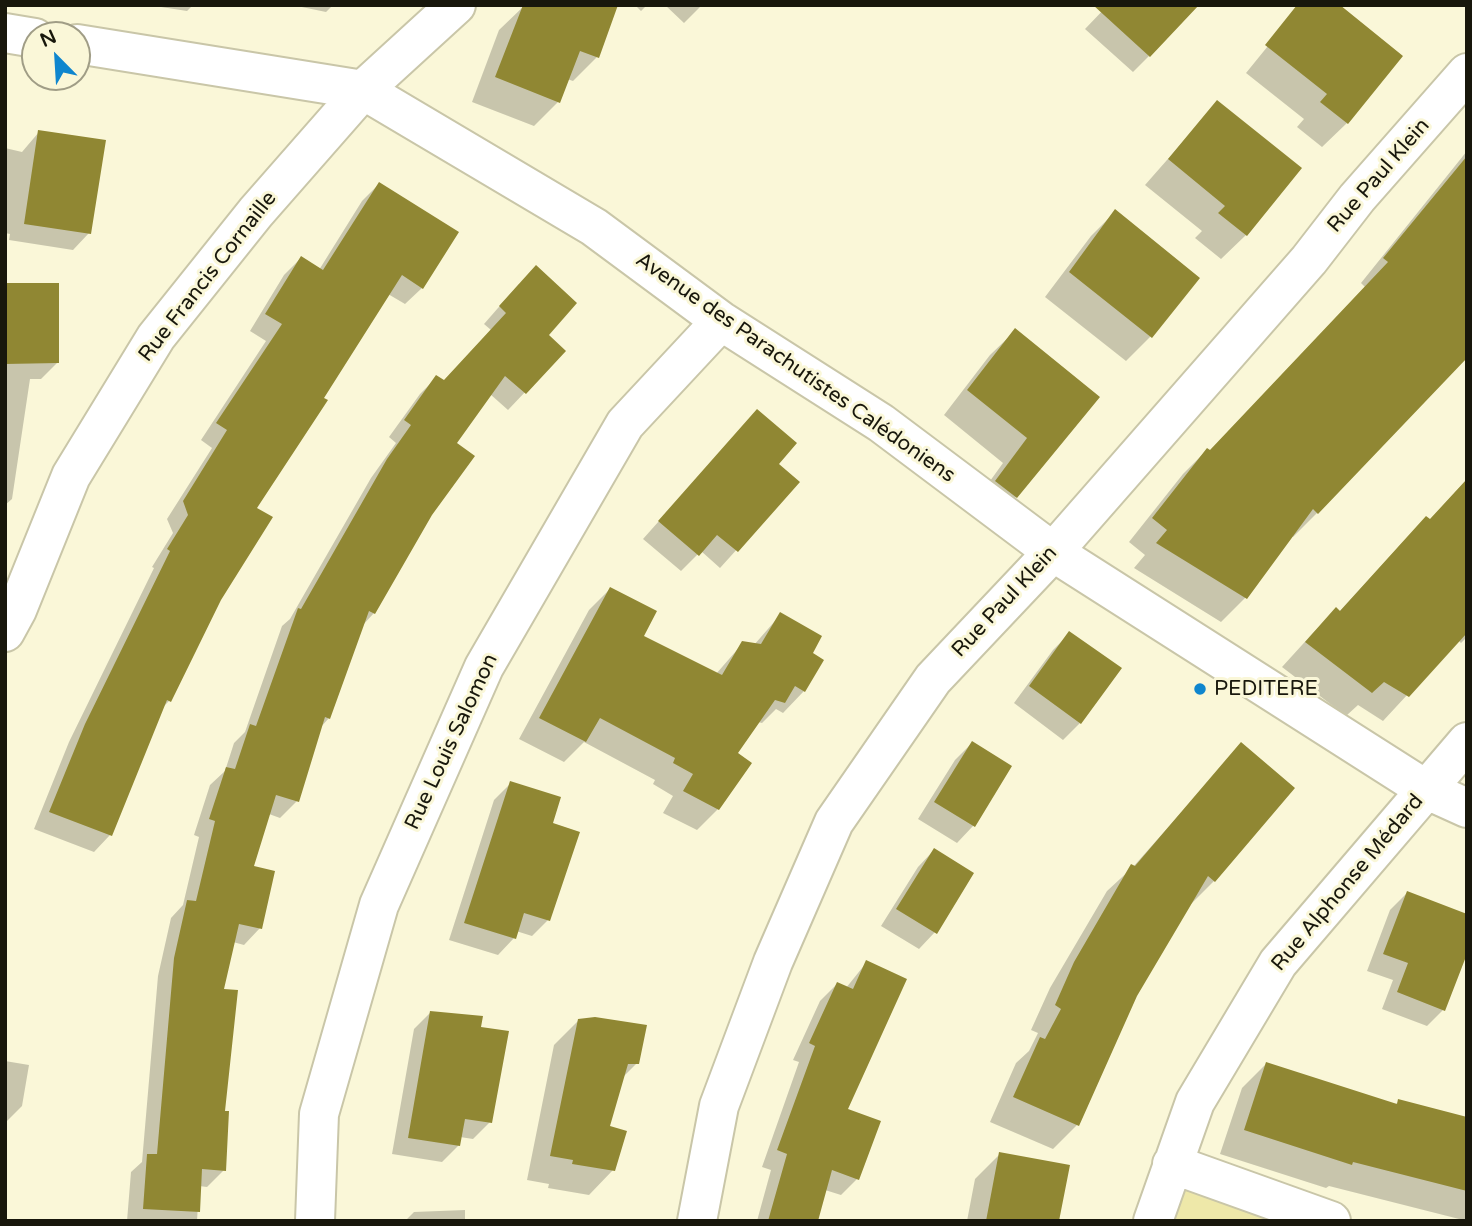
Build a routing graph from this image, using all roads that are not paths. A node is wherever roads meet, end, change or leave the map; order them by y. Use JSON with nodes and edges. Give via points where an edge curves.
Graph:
{"nodes":[{"id":1,"x":456,"y":5,"type":"edge"},
{"id":2,"x":91,"y":46,"type":"edge"},
{"id":3,"x":1467,"y":73,"type":"edge"},
{"id":4,"x":363,"y":90,"type":"junction"},
{"id":5,"x":721,"y":321,"type":"junction"},
{"id":6,"x":1053,"y":552,"type":"junction"},
{"id":7,"x":5,"y":632,"type":"edge"},
{"id":8,"x":1467,"y":742,"type":"edge"},
{"id":9,"x":1425,"y":789,"type":"junction"},
{"id":10,"x":1467,"y":808,"type":"edge"},
{"id":11,"x":1172,"y":1164,"type":"junction"},
{"id":12,"x":315,"y":1221,"type":"edge"},
{"id":13,"x":697,"y":1221,"type":"edge"},
{"id":14,"x":1153,"y":1221,"type":"edge"},
{"id":15,"x":1331,"y":1221,"type":"edge"}],
"edges":[{"from":1,"to":4,"type":"street","name":"Rue Francis Cornaille"},
{"from":2,"to":4,"type":"street","name":"Avenue des Parachutistes Calédoniens"},
{"from":3,"to":6,"type":"street","name":"Rue Paul Klein"},
{"from":4,"to":5,"type":"street","name":"Avenue des Parachutistes Calédoniens","via":[[594,226]]},
{"from":4,"to":7,"type":"street","name":"Rue Francis Cornaille","via":[[256,212],[156,337],[71,476]]},
{"from":5,"to":6,"type":"street","name":"Avenue des Parachutistes Calédoniens","via":[[881,423]]},
{"from":5,"to":12,"type":"street","name":"Rue Louis Salomon","via":[[625,424],[484,667],[379,905],[319,1114]]},
{"from":6,"to":9,"type":"street","name":"Avenue des Parachutistes Calédoniens"},
{"from":6,"to":13,"type":"street","name":"Rue Paul Klein","via":[[933,679],[834,822],[773,962],[719,1106]]},
{"from":8,"to":9,"type":"street","name":"Rue Alphonse Médard"},
{"from":9,"to":10,"type":"street","name":"Avenue des Parachutistes Calédoniens"},
{"from":9,"to":11,"type":"street","name":"Rue Alphonse Médard","via":[[1278,963],[1195,1102]]},
{"from":11,"to":14,"type":"street","name":"Rue Alphonse Médard"},
{"from":11,"to":15,"type":"street"}]}
